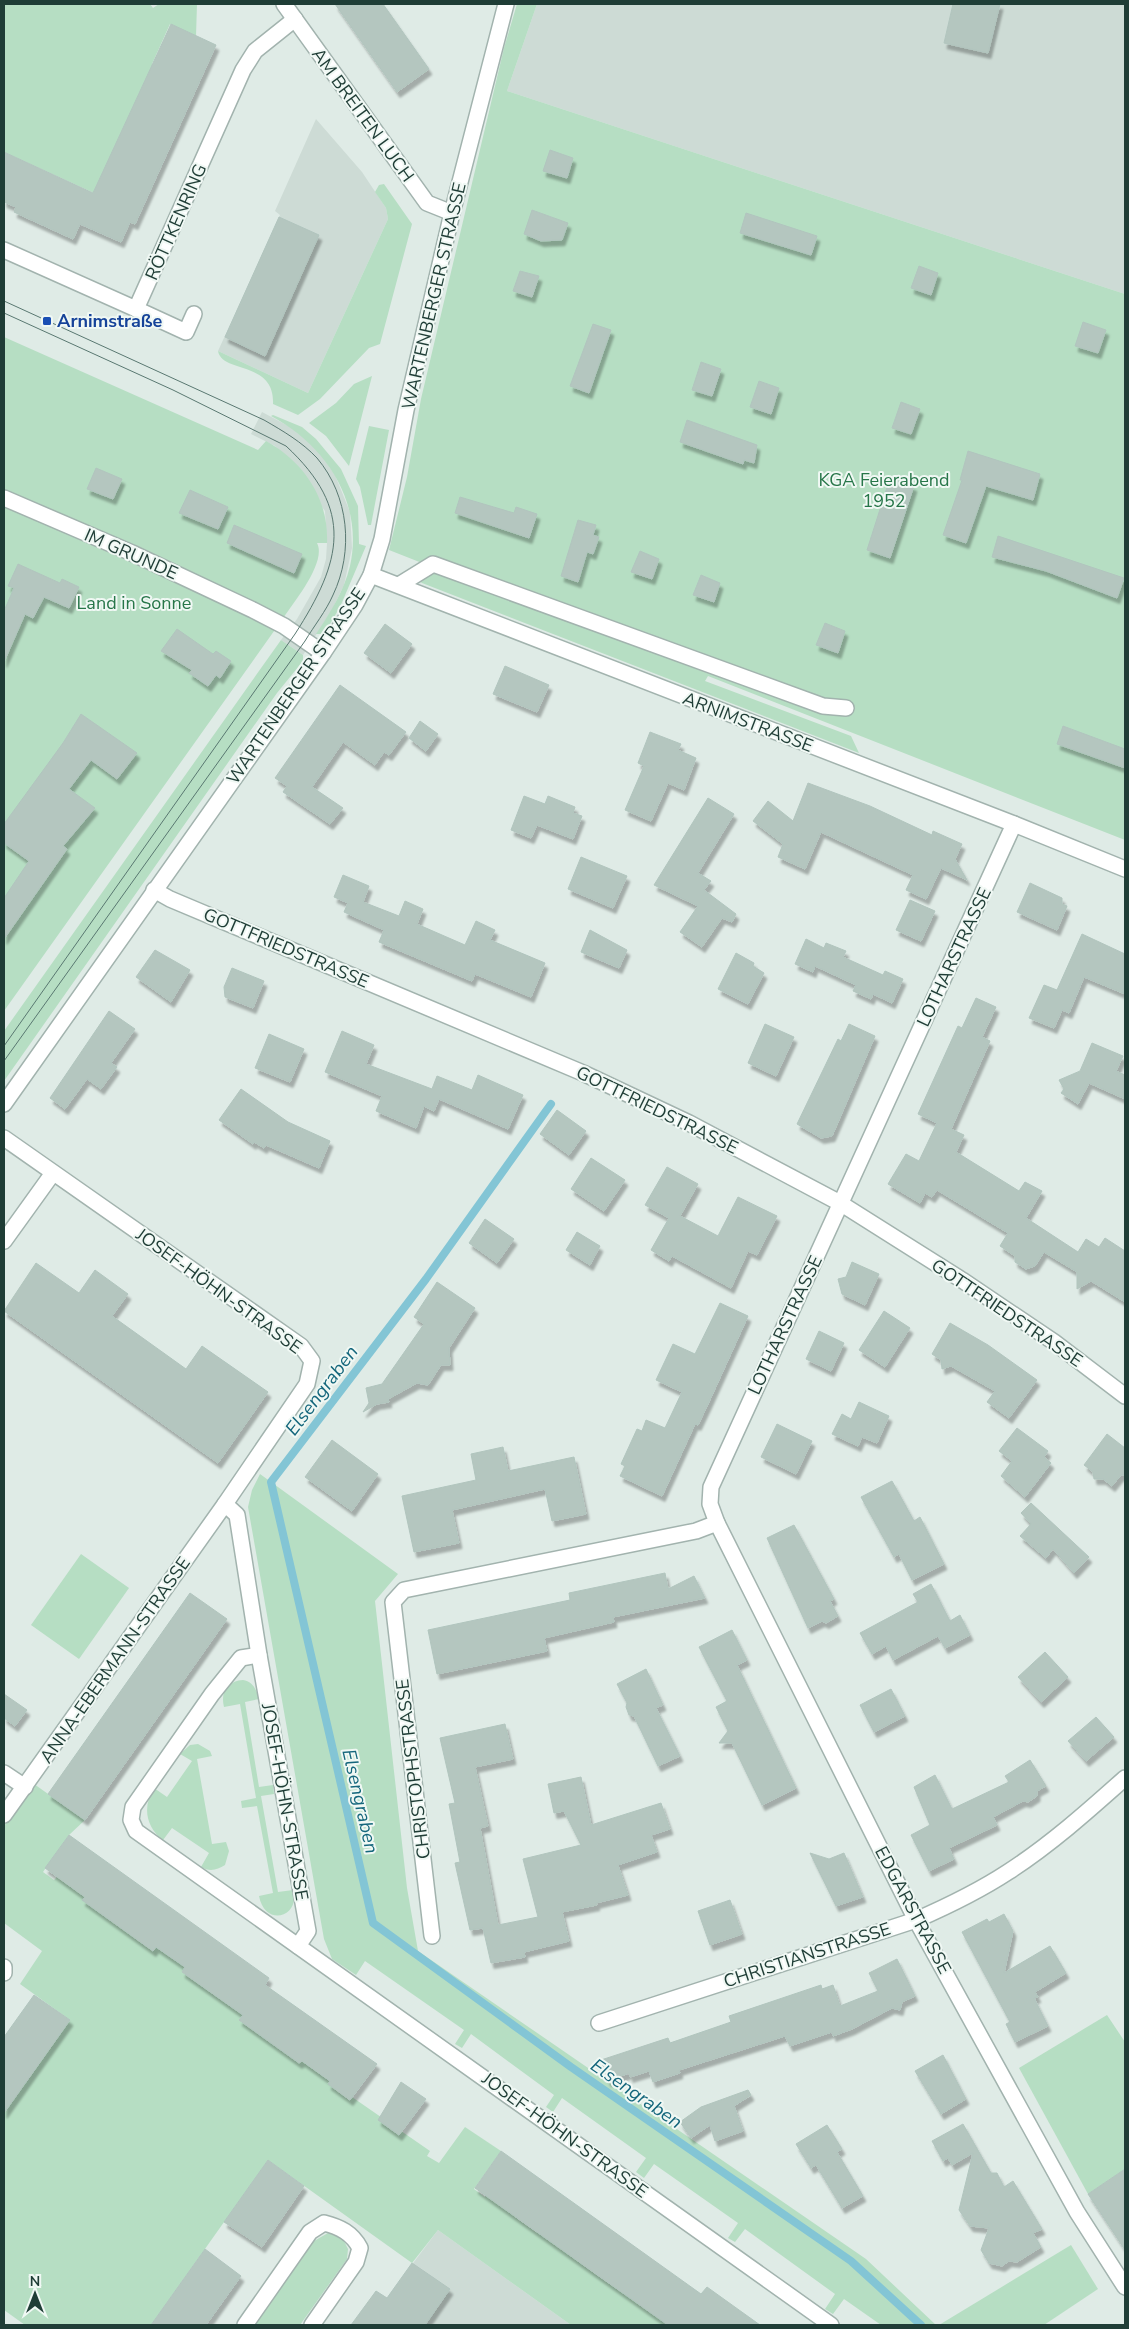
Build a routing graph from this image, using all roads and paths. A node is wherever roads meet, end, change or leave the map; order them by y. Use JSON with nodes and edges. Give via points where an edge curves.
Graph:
{"nodes":[{"id":1,"x":284,"y":4,"type":"edge"},
{"id":2,"x":506,"y":4,"type":"edge"},
{"id":3,"x":295,"y":19,"type":"junction"},
{"id":4,"x":452,"y":213,"type":"junction"},
{"id":5,"x":4,"y":250,"type":"edge"},
{"id":6,"x":136,"y":309,"type":"junction"},
{"id":7,"x":194,"y":314,"type":"dead end"},
{"id":8,"x":4,"y":498,"type":"edge"},
{"id":9,"x":371,"y":575,"type":"junction"},
{"id":10,"x":399,"y":585,"type":"junction"},
{"id":11,"x":323,"y":653,"type":"junction"},
{"id":12,"x":846,"y":708,"type":"dead end"},
{"id":13,"x":1014,"y":824,"type":"junction"},
{"id":14,"x":1125,"y":869,"type":"edge"},
{"id":15,"x":154,"y":890,"type":"junction"},
{"id":16,"x":4,"y":1104,"type":"edge"},
{"id":17,"x":4,"y":1138,"type":"edge"},
{"id":18,"x":53,"y":1173,"type":"junction"},
{"id":19,"x":840,"y":1203,"type":"junction"},
{"id":20,"x":4,"y":1241,"type":"edge"},
{"id":21,"x":1125,"y":1396,"type":"edge"},
{"id":22,"x":225,"y":1504,"type":"junction"},
{"id":23,"x":717,"y":1523,"type":"junction"},
{"id":24,"x":259,"y":1655,"type":"junction"},
{"id":25,"x":4,"y":1773,"type":"edge"},
{"id":26,"x":1125,"y":1778,"type":"edge"},
{"id":27,"x":25,"y":1787,"type":"junction"},
{"id":28,"x":4,"y":1815,"type":"edge"},
{"id":29,"x":916,"y":1920,"type":"junction"},
{"id":30,"x":432,"y":1936,"type":"dead end"},
{"id":31,"x":298,"y":1946,"type":"junction"},
{"id":32,"x":4,"y":1966,"type":"edge"},
{"id":33,"x":4,"y":1973,"type":"edge"},
{"id":34,"x":599,"y":2022,"type":"dead end"},
{"id":35,"x":1125,"y":2287,"type":"edge"},
{"id":36,"x":245,"y":2325,"type":"edge"},
{"id":37,"x":312,"y":2325,"type":"edge"},
{"id":38,"x":831,"y":2325,"type":"edge"}],
"edges":[{"from":1,"to":3,"type":"street","name":"AM BREITEN LUCH"},
{"from":2,"to":4,"type":"street","name":"WARTENBERGER STRASSE"},
{"from":3,"to":4,"type":"street","name":"AM BREITEN LUCH","via":[[426,202]]},
{"from":3,"to":6,"type":"street","name":"RÖTTKENRING","via":[[255,51],[243,70]]},
{"from":4,"to":9,"type":"street","name":"WARTENBERGER STRASSE","via":[[400,439],[382,539]]},
{"from":5,"to":6,"type":"street"},
{"from":6,"to":7,"type":"street","via":[[186,332]]},
{"from":8,"to":11,"type":"street","name":"IM GRUNDE","via":[[132,553],[284,626]]},
{"from":9,"to":10,"type":"street","name":"ARNIMSTRASSE"},
{"from":9,"to":11,"type":"street","name":"WARTENBERGER STRASSE"},
{"from":10,"to":12,"type":"street","via":[[433,564],[823,706]]},
{"from":10,"to":13,"type":"street","name":"ARNIMSTRASSE"},
{"from":11,"to":15,"type":"street","name":"WARTENBERGER STRASSE"},
{"from":13,"to":14,"type":"street","name":"ARNIMSTRASSE"},
{"from":13,"to":19,"type":"street","name":"LOTHARSTRASSE"},
{"from":15,"to":16,"type":"street","name":"WARTENBERGER STRASSE"},
{"from":15,"to":19,"type":"street","name":"GOTTFRIEDSTRASSE","via":[[583,1074],[690,1123]]},
{"from":17,"to":18,"type":"street","name":"JOSEF-HÖHN-STRASSE"},
{"from":18,"to":20,"type":"street"},
{"from":18,"to":22,"type":"street","name":"JOSEF-HÖHN-STRASSE","via":[[301,1346],[312,1361],[307,1384]]},
{"from":19,"to":21,"type":"street","name":"GOTTFRIEDSTRASSE","via":[[1039,1331]]},
{"from":19,"to":23,"type":"street","name":"LOTHARSTRASSE","via":[[711,1487],[710,1504]]},
{"from":22,"to":24,"type":"street","name":"JOSEF-HÖHN-STRASSE","via":[[237,1515]]},
{"from":22,"to":27,"type":"street","name":"ANNA-EBERMANN-STRASSE"},
{"from":23,"to":29,"type":"street","name":"EDGARSTRASSE"},
{"from":23,"to":30,"type":"street","name":"CHRISTOPHSTRASSE","via":[[696,1531],[404,1590],[393,1602]]},
{"from":24,"to":31,"type":"street","name":"JOSEF-HÖHN-STRASSE","via":[[308,1931]]},
{"from":24,"to":31,"type":"street","name":"JOSEF-HÖHN-STRASSE","via":[[241,1658],[212,1694],[133,1808],[131,1820],[136,1830]]},
{"from":25,"to":27,"type":"street"},
{"from":26,"to":29,"type":"street","name":"CHRISTIANSTRASSE","via":[[1065,1830],[1009,1872]]},
{"from":27,"to":28,"type":"street","name":"ANNA-EBERMANN-STRASSE"},
{"from":29,"to":34,"type":"street","name":"CHRISTIANSTRASSE"},
{"from":29,"to":35,"type":"street","name":"EDGARSTRASSE","via":[[1077,2212]]},
{"from":31,"to":38,"type":"street","name":"JOSEF-HÖHN-STRASSE"},
{"from":32,"to":33,"type":"street"},
{"from":36,"to":37,"type":"street","via":[[310,2232],[324,2223],[339,2227],[356,2240],[360,2248],[356,2262]]}]}
